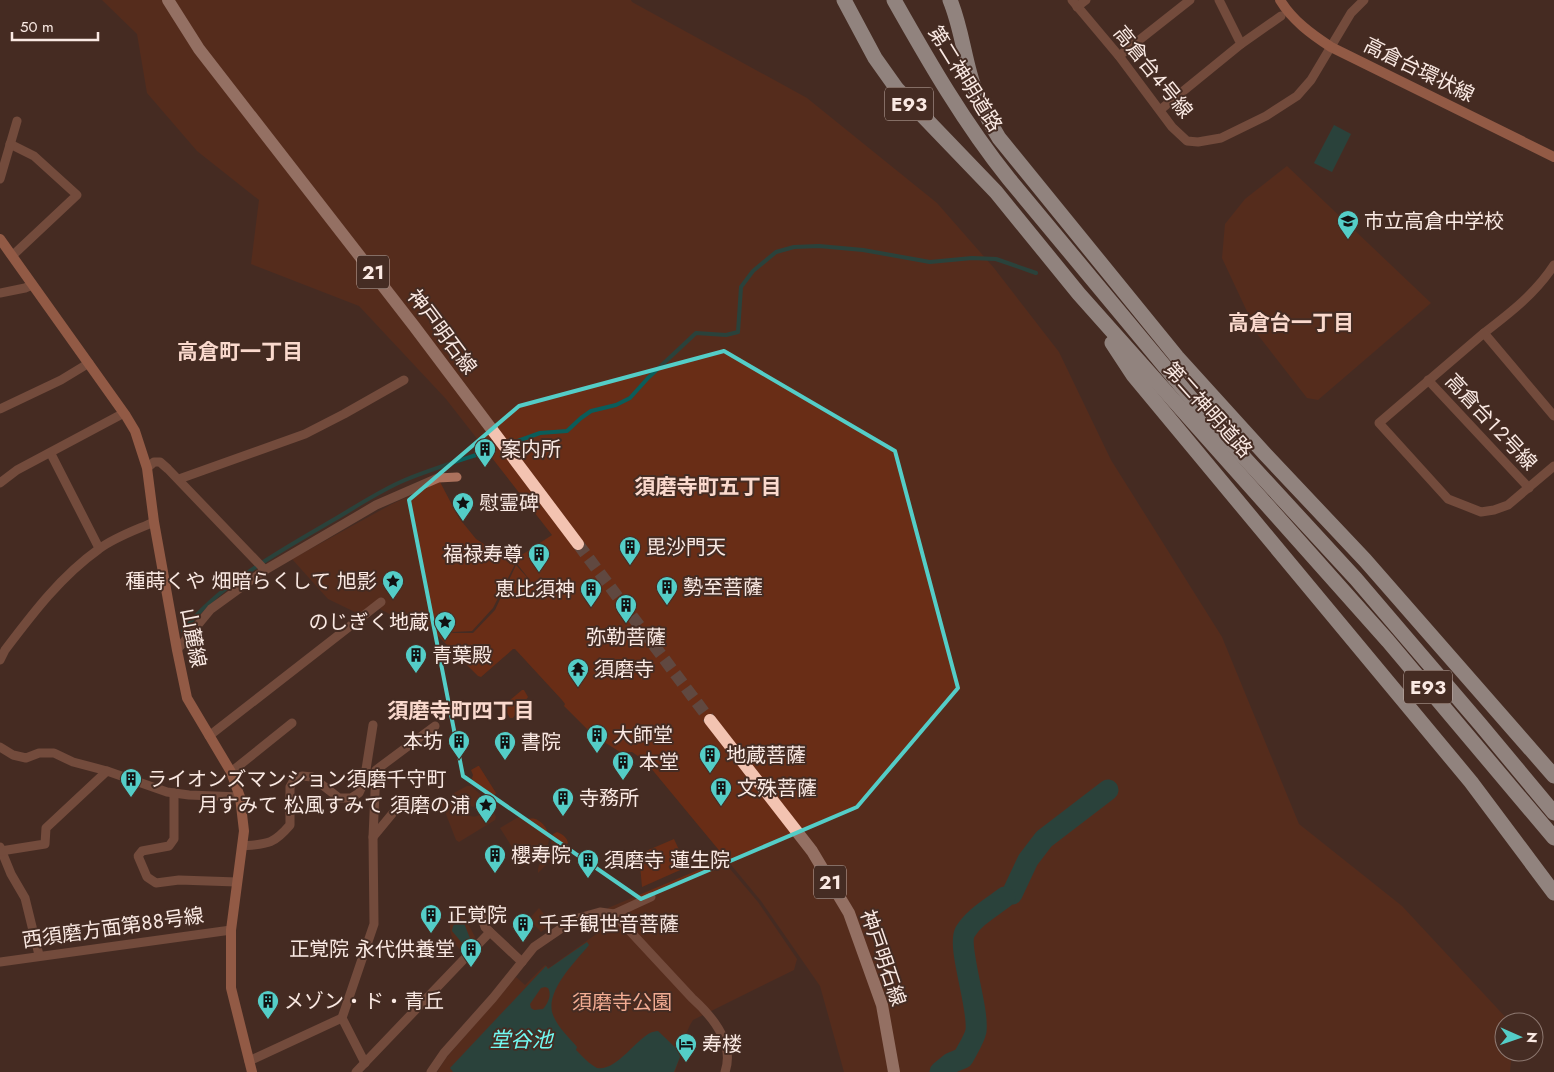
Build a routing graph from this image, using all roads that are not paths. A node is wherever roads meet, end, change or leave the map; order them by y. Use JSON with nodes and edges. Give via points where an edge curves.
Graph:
{"nodes":[{"id":1,"x":168,"y":0,"type":"edge"},
{"id":2,"x":844,"y":0,"type":"edge"},
{"id":3,"x":894,"y":0,"type":"edge"},
{"id":4,"x":950,"y":0,"type":"edge"},
{"id":5,"x":1086,"y":0,"type":"edge"},
{"id":6,"x":1190,"y":0,"type":"edge"},
{"id":7,"x":1219,"y":0,"type":"edge"},
{"id":8,"x":1280,"y":0,"type":"edge"},
{"id":9,"x":1364,"y":0,"type":"edge"},
{"id":10,"x":1074,"y":4,"type":"edge"},
{"id":11,"x":1281,"y":16,"type":"dead end"},
{"id":12,"x":1241,"y":44,"type":"junction"},
{"id":13,"x":1333,"y":48,"type":"junction"},
{"id":14,"x":1119,"y":56,"type":"junction"},
{"id":15,"x":1160,"y":110,"type":"junction"},
{"id":16,"x":16,"y":121,"type":"dead end"},
{"id":17,"x":10,"y":144,"type":"junction"},
{"id":18,"x":1554,"y":157,"type":"edge"},
{"id":19,"x":0,"y":179,"type":"edge"},
{"id":20,"x":0,"y":239,"type":"edge"},
{"id":21,"x":12,"y":256,"type":"junction"},
{"id":22,"x":1554,"y":265,"type":"edge"},
{"id":23,"x":32,"y":285,"type":"junction"},
{"id":24,"x":0,"y":293,"type":"edge"},
{"id":25,"x":1079,"y":294,"type":"junction"},
{"id":26,"x":1484,"y":333,"type":"junction"},
{"id":27,"x":89,"y":363,"type":"junction"},
{"id":28,"x":404,"y":380,"type":"dead end"},
{"id":29,"x":1428,"y":380,"type":"junction"},
{"id":30,"x":0,"y":409,"type":"edge"},
{"id":31,"x":124,"y":413,"type":"junction"},
{"id":32,"x":1554,"y":416,"type":"edge"},
{"id":33,"x":50,"y":454,"type":"junction"},
{"id":34,"x":1554,"y":466,"type":"edge"},
{"id":35,"x":147,"y":468,"type":"junction"},
{"id":36,"x":457,"y":477,"type":"dead end"},
{"id":37,"x":179,"y":479,"type":"junction"},
{"id":38,"x":0,"y":484,"type":"edge"},
{"id":39,"x":1529,"y":488,"type":"junction"},
{"id":40,"x":154,"y":522,"type":"junction"},
{"id":41,"x":578,"y":544,"type":"tunnel mouth"},
{"id":42,"x":99,"y":548,"type":"junction"},
{"id":43,"x":264,"y":570,"type":"junction"},
{"id":44,"x":381,"y":602,"type":"dead end"},
{"id":45,"x":177,"y":650,"type":"junction"},
{"id":46,"x":0,"y":660,"type":"edge"},
{"id":47,"x":710,"y":720,"type":"tunnel mouth"},
{"id":48,"x":292,"y":723,"type":"dead end"},
{"id":49,"x":373,"y":725,"type":"dead end"},
{"id":50,"x":435,"y":726,"type":"dead end"},
{"id":51,"x":209,"y":736,"type":"junction"},
{"id":52,"x":0,"y":746,"type":"edge"},
{"id":53,"x":107,"y":771,"type":"junction"},
{"id":54,"x":231,"y":772,"type":"junction"},
{"id":55,"x":1554,"y":776,"type":"edge"},
{"id":56,"x":174,"y":793,"type":"junction"},
{"id":57,"x":240,"y":797,"type":"junction"},
{"id":58,"x":1554,"y":813,"type":"edge"},
{"id":59,"x":392,"y":814,"type":"dead end"},
{"id":60,"x":373,"y":837,"type":"junction"},
{"id":61,"x":1554,"y":838,"type":"edge"},
{"id":62,"x":242,"y":846,"type":"junction"},
{"id":63,"x":0,"y":849,"type":"edge"},
{"id":64,"x":237,"y":882,"type":"junction"},
{"id":65,"x":1554,"y":893,"type":"edge"},
{"id":66,"x":652,"y":897,"type":"dead end"},
{"id":67,"x":614,"y":914,"type":"junction"},
{"id":68,"x":481,"y":916,"type":"dead end"},
{"id":69,"x":231,"y":930,"type":"junction"},
{"id":70,"x":490,"y":932,"type":"junction"},
{"id":71,"x":39,"y":955,"type":"junction"},
{"id":72,"x":0,"y":962,"type":"edge"},
{"id":73,"x":522,"y":962,"type":"junction"},
{"id":74,"x":342,"y":1018,"type":"junction"},
{"id":75,"x":249,"y":1061,"type":"junction"},
{"id":76,"x":365,"y":1063,"type":"junction"},
{"id":77,"x":252,"y":1072,"type":"edge"},
{"id":78,"x":356,"y":1072,"type":"edge"},
{"id":79,"x":431,"y":1072,"type":"edge"},
{"id":80,"x":725,"y":1072,"type":"edge"},
{"id":81,"x":894,"y":1072,"type":"edge"}],
"edges":[{"from":1,"to":41,"type":"main road","name":"神戸明石線","number":"21","via":[[199,49]]},
{"from":2,"to":25,"type":"highway","name":"第二神明道路","number":"E93","via":[[885,75],[910,105],[996,192]]},
{"from":3,"to":58,"type":"highway","name":"第二神明道路","number":"E93","via":[[953,102],[987,152],[1205,415],[1418,651]]},
{"from":4,"to":55,"type":"highway","via":[[970,74],[999,138],[1178,357],[1365,560]]},
{"from":5,"to":10,"type":"street"},
{"from":6,"to":14,"type":"street"},
{"from":7,"to":12,"type":"street"},
{"from":8,"to":13,"type":"street","name":"高倉台環状線","via":[[1294,19]]},
{"from":9,"to":13,"type":"street","via":[[1351,13]]},
{"from":10,"to":14,"type":"street","name":"高倉台４号線"},
{"from":11,"to":12,"type":"street"},
{"from":12,"to":15,"type":"street"},
{"from":13,"to":15,"type":"street","name":"高倉台４号線","via":[[1297,96],[1266,116],[1221,138],[1187,141]]},
{"from":13,"to":18,"type":"street","name":"高倉台環状線"},
{"from":14,"to":15,"type":"street","name":"高倉台４号線"},
{"from":16,"to":17,"type":"street"},
{"from":17,"to":19,"type":"street"},
{"from":17,"to":21,"type":"street","via":[[34,156],[77,195]]},
{"from":20,"to":21,"type":"street","name":"山麓線"},
{"from":21,"to":23,"type":"street","name":"山麓線"},
{"from":22,"to":26,"type":"street","via":[[1522,304]]},
{"from":23,"to":24,"type":"street"},
{"from":23,"to":27,"type":"street","name":"山麓線"},
{"from":25,"to":61,"type":"highway","name":"第二神明道路","number":"E93","via":[[1388,641]]},
{"from":25,"to":65,"type":"highway","via":[[1133,375],[1471,782]]},
{"from":26,"to":29,"type":"street"},
{"from":26,"to":32,"type":"street"},
{"from":27,"to":30,"type":"street"},
{"from":27,"to":31,"type":"street","name":"山麓線"},
{"from":28,"to":37,"type":"street","via":[[305,434]]},
{"from":29,"to":39,"type":"street","name":"高倉台１２号線"},
{"from":29,"to":39,"type":"street","via":[[1379,423],[1448,500],[1482,512],[1508,505]]},
{"from":31,"to":33,"type":"street"},
{"from":31,"to":35,"type":"street","name":"山麓線"},
{"from":33,"to":38,"type":"street","via":[[17,470]]},
{"from":33,"to":42,"type":"street"},
{"from":34,"to":39,"type":"street"},
{"from":35,"to":37,"type":"street","via":[[154,462],[160,462]]},
{"from":35,"to":40,"type":"street","name":"山麓線"},
{"from":36,"to":43,"type":"street","via":[[438,478],[376,505]]},
{"from":37,"to":43,"type":"street"},
{"from":40,"to":42,"type":"street"},
{"from":40,"to":45,"type":"street","name":"山麓線"},
{"from":42,"to":46,"type":"street","via":[[58,583]]},
{"from":43,"to":45,"type":"street","via":[[211,609]]},
{"from":44,"to":51,"type":"street"},
{"from":45,"to":51,"type":"street","name":"山麓線","via":[[187,698]]},
{"from":47,"to":81,"type":"main road","name":"神戸明石線","number":"21","via":[[812,851],[849,913],[882,1005]]},
{"from":48,"to":54,"type":"street"},
{"from":49,"to":62,"type":"street","via":[[364,782],[359,793],[351,798],[339,798],[312,777],[302,776],[290,787],[290,826],[278,839]]},
{"from":50,"to":60,"type":"street","via":[[376,770]]},
{"from":51,"to":54,"type":"street","name":"山麓線"},
{"from":52,"to":53,"type":"street","via":[[13,755],[26,758],[39,752],[54,753],[72,762]]},
{"from":53,"to":56,"type":"street"},
{"from":53,"to":63,"type":"street","via":[[46,828],[45,844]]},
{"from":54,"to":57,"type":"street","name":"山麓線"},
{"from":56,"to":57,"type":"street"},
{"from":56,"to":64,"type":"street","via":[[174,839],[169,846],[142,851],[138,856],[147,877],[156,883],[180,880]]},
{"from":57,"to":62,"type":"street","name":"山麓線","via":[[244,830]]},
{"from":59,"to":60,"type":"street"},
{"from":60,"to":74,"type":"street","via":[[374,924]]},
{"from":62,"to":64,"type":"street","name":"山麓線"},
{"from":63,"to":71,"type":"street","via":[[25,898]]},
{"from":64,"to":69,"type":"street","name":"山麓線"},
{"from":66,"to":67,"type":"street"},
{"from":67,"to":73,"type":"street","via":[[600,912],[575,919],[534,947]]},
{"from":67,"to":80,"type":"street","via":[[717,1024],[728,1065]]},
{"from":68,"to":70,"type":"street"},
{"from":69,"to":71,"type":"street","name":"西須磨方面第８８号線"},
{"from":69,"to":75,"type":"street","name":"山麓線","via":[[231,988]]},
{"from":70,"to":73,"type":"street"},
{"from":70,"to":76,"type":"street"},
{"from":71,"to":72,"type":"street","name":"西須磨方面第８８号線"},
{"from":73,"to":79,"type":"street"},
{"from":74,"to":75,"type":"street"},
{"from":74,"to":76,"type":"street"},
{"from":75,"to":77,"type":"street","name":"山麓線"},
{"from":76,"to":78,"type":"street"}]}
